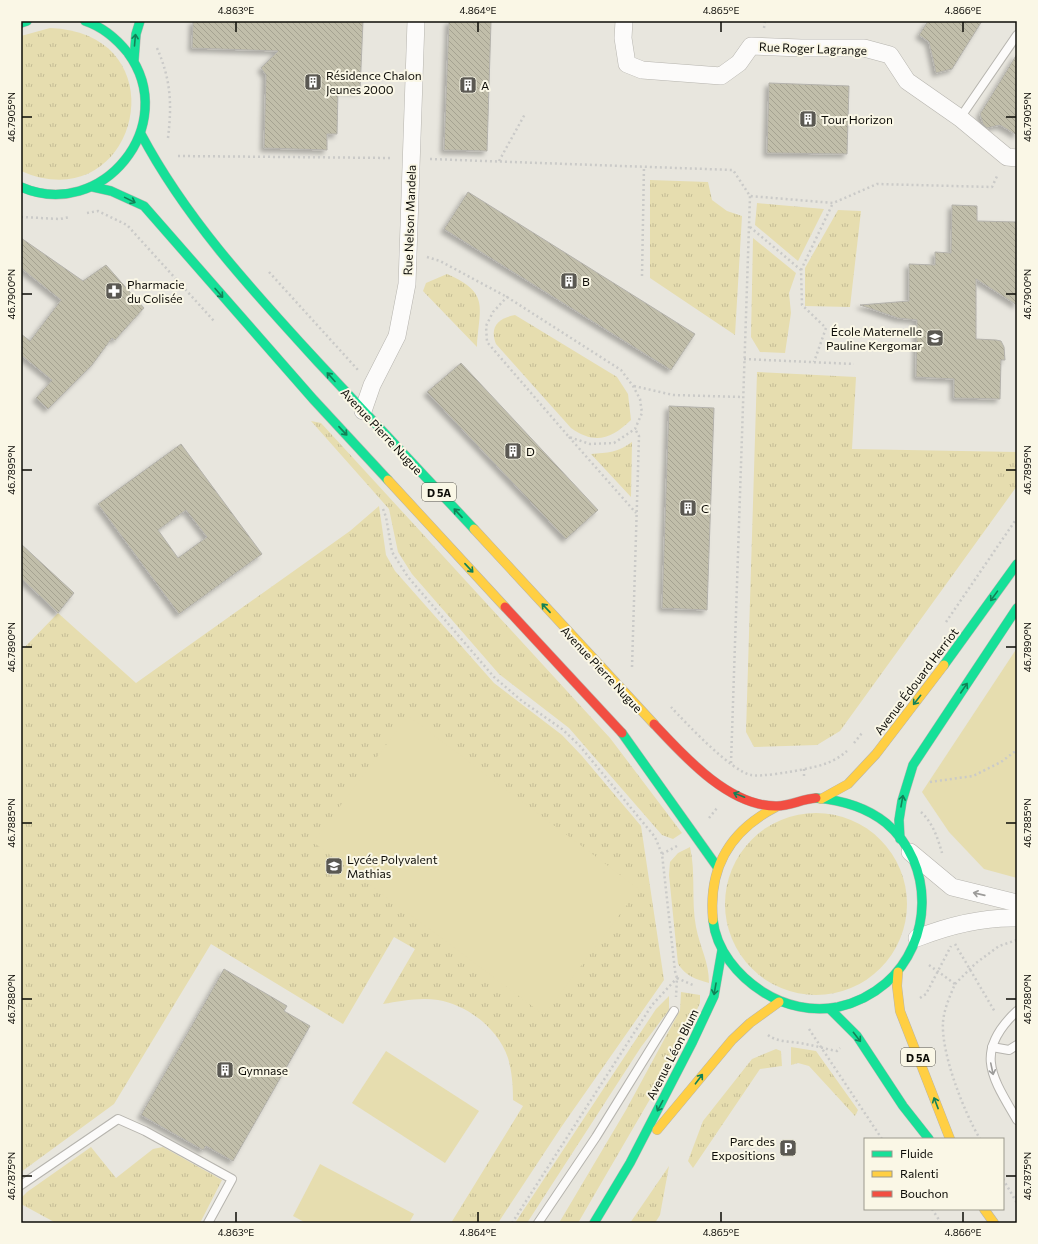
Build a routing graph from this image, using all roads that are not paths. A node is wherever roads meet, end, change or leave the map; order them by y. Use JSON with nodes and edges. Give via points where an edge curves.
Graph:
{"nodes":[{"id":1,"x":27,"y":21,"type":"edge"},
{"id":2,"x":85,"y":21,"type":"edge"},
{"id":3,"x":140,"y":21,"type":"edge"},
{"id":4,"x":416,"y":21,"type":"edge"},
{"id":5,"x":624,"y":21,"type":"edge"},
{"id":6,"x":21,"y":23,"type":"edge"},
{"id":7,"x":1017,"y":35,"type":"edge"},
{"id":8,"x":134,"y":60,"type":"junction"},
{"id":9,"x":960,"y":118,"type":"junction"},
{"id":10,"x":141,"y":134,"type":"junction"},
{"id":11,"x":1012,"y":158,"type":"edge"},
{"id":12,"x":21,"y":187,"type":"edge"},
{"id":13,"x":93,"y":187,"type":"junction"},
{"id":14,"x":44,"y":194,"type":"junction"},
{"id":15,"x":24,"y":198,"type":"dead end"},
{"id":16,"x":363,"y":411,"type":"junction"},
{"id":17,"x":1017,"y":564,"type":"edge"},
{"id":18,"x":1017,"y":608,"type":"edge"},
{"id":19,"x":821,"y":799,"type":"junction"},
{"id":20,"x":776,"y":807,"type":"junction"},
{"id":21,"x":905,"y":845,"type":"junction"},
{"id":22,"x":718,"y":868,"type":"junction"},
{"id":23,"x":1017,"y":903,"type":"edge"},
{"id":24,"x":1017,"y":918,"type":"edge"},
{"id":25,"x":914,"y":945,"type":"junction"},
{"id":26,"x":722,"y":950,"type":"junction"},
{"id":27,"x":898,"y":972,"type":"junction"},
{"id":28,"x":779,"y":1002,"type":"junction"},
{"id":29,"x":830,"y":1009,"type":"junction"},
{"id":30,"x":674,"y":1011,"type":"road end"},
{"id":31,"x":1017,"y":1011,"type":"edge"},
{"id":32,"x":1017,"y":1045,"type":"edge"},
{"id":33,"x":992,"y":1047,"type":"junction"},
{"id":34,"x":1017,"y":1120,"type":"edge"},
{"id":35,"x":928,"y":1138,"type":"edge"},
{"id":36,"x":950,"y":1138,"type":"edge"},
{"id":37,"x":630,"y":1163,"type":"junction"},
{"id":38,"x":21,"y":1185,"type":"edge"},
{"id":39,"x":985,"y":1210,"type":"edge"},
{"id":40,"x":208,"y":1223,"type":"edge"},
{"id":41,"x":538,"y":1223,"type":"edge"},
{"id":42,"x":594,"y":1223,"type":"edge"},
{"id":43,"x":994,"y":1223,"type":"edge"}],
"edges":[{"from":1,"to":6,"type":"main road"},
{"from":2,"to":8,"type":"main road","via":[[112,35]]},
{"from":8,"to":3,"type":"main road","one_way":true},
{"from":4,"to":16,"type":"street","name":"Rue Nelson Mandela","via":[[409,251],[404,306],[397,336],[372,385]]},
{"from":5,"to":9,"type":"street","name":"Rue Roger Lagrange","via":[[623,38],[627,64],[642,70],[721,76],[739,63],[751,46],[864,48],[890,55],[907,81]]},
{"from":7,"to":9,"type":"lane"},
{"from":8,"to":10,"type":"main road","via":[[146,97],[146,114]]},
{"from":9,"to":11,"type":"street","name":"Rue Roger Lagrange"},
{"from":10,"to":13,"type":"main road","via":[[130,156],[118,169]]},
{"from":16,"to":10,"type":"main road","name":"Avenue Pierre Nugue","number":"D 5A","one_way":true,"via":[[222,254],[168,183]]},
{"from":12,"to":14,"type":"main road"},
{"from":13,"to":14,"type":"main road","via":[[69,194]]},
{"from":13,"to":22,"type":"main road","number":"D 5A","one_way":true,"via":[[111,191],[144,206],[313,399],[620,731]]},
{"from":14,"to":15,"type":"main road"},
{"from":20,"to":16,"type":"main road","name":"Avenue Pierre Nugue","number":"D 5A","one_way":true,"via":[[734,793],[706,775],[684,756]]},
{"from":17,"to":19,"type":"main road","name":"Avenue Édouard Herriot","one_way":true,"via":[[876,754],[848,784]]},
{"from":21,"to":18,"type":"main road","one_way":true,"via":[[898,823],[905,783],[913,765]]},
{"from":19,"to":20,"type":"main road","via":[[792,801]]},
{"from":19,"to":21,"type":"main road","via":[[853,805],[871,813],[893,830]]},
{"from":20,"to":22,"type":"main road","via":[[761,814],[735,838]]},
{"from":23,"to":21,"type":"street","one_way":true,"via":[[952,888]]},
{"from":21,"to":25,"type":"main road","via":[[919,874],[923,899],[922,917]]},
{"from":22,"to":26,"type":"main road","via":[[712,888],[712,909],[715,930]]},
{"from":24,"to":25,"type":"street","via":[[994,918],[954,924]]},
{"from":25,"to":27,"type":"main road"},
{"from":26,"to":28,"type":"main road","via":[[736,972],[756,990]]},
{"from":26,"to":37,"type":"main road","name":"Avenue Léon Blum","one_way":true,"via":[[714,996]]},
{"from":27,"to":29,"type":"main road","via":[[879,990],[856,1002]]},
{"from":36,"to":27,"type":"main road","number":"D 5A","one_way":true,"via":[[900,1011]]},
{"from":28,"to":29,"type":"main road","via":[[806,1009]]},
{"from":37,"to":28,"type":"main road","name":"Avenue Léon Blum","one_way":true,"via":[[714,1060],[750,1023]]},
{"from":29,"to":35,"type":"main road","one_way":true,"via":[[857,1036],[903,1106]]},
{"from":30,"to":41,"type":"lane"},
{"from":31,"to":33,"type":"lane","via":[[1002,1025]]},
{"from":32,"to":33,"type":"lane","via":[[1008,1050]]},
{"from":33,"to":34,"type":"lane","one_way":true,"via":[[989,1059],[994,1081]]},
{"from":37,"to":42,"type":"main road","name":"Avenue Léon Blum"},
{"from":38,"to":40,"type":"lane","via":[[118,1118],[145,1130],[232,1179]]},
{"from":39,"to":43,"type":"main road"}]}
